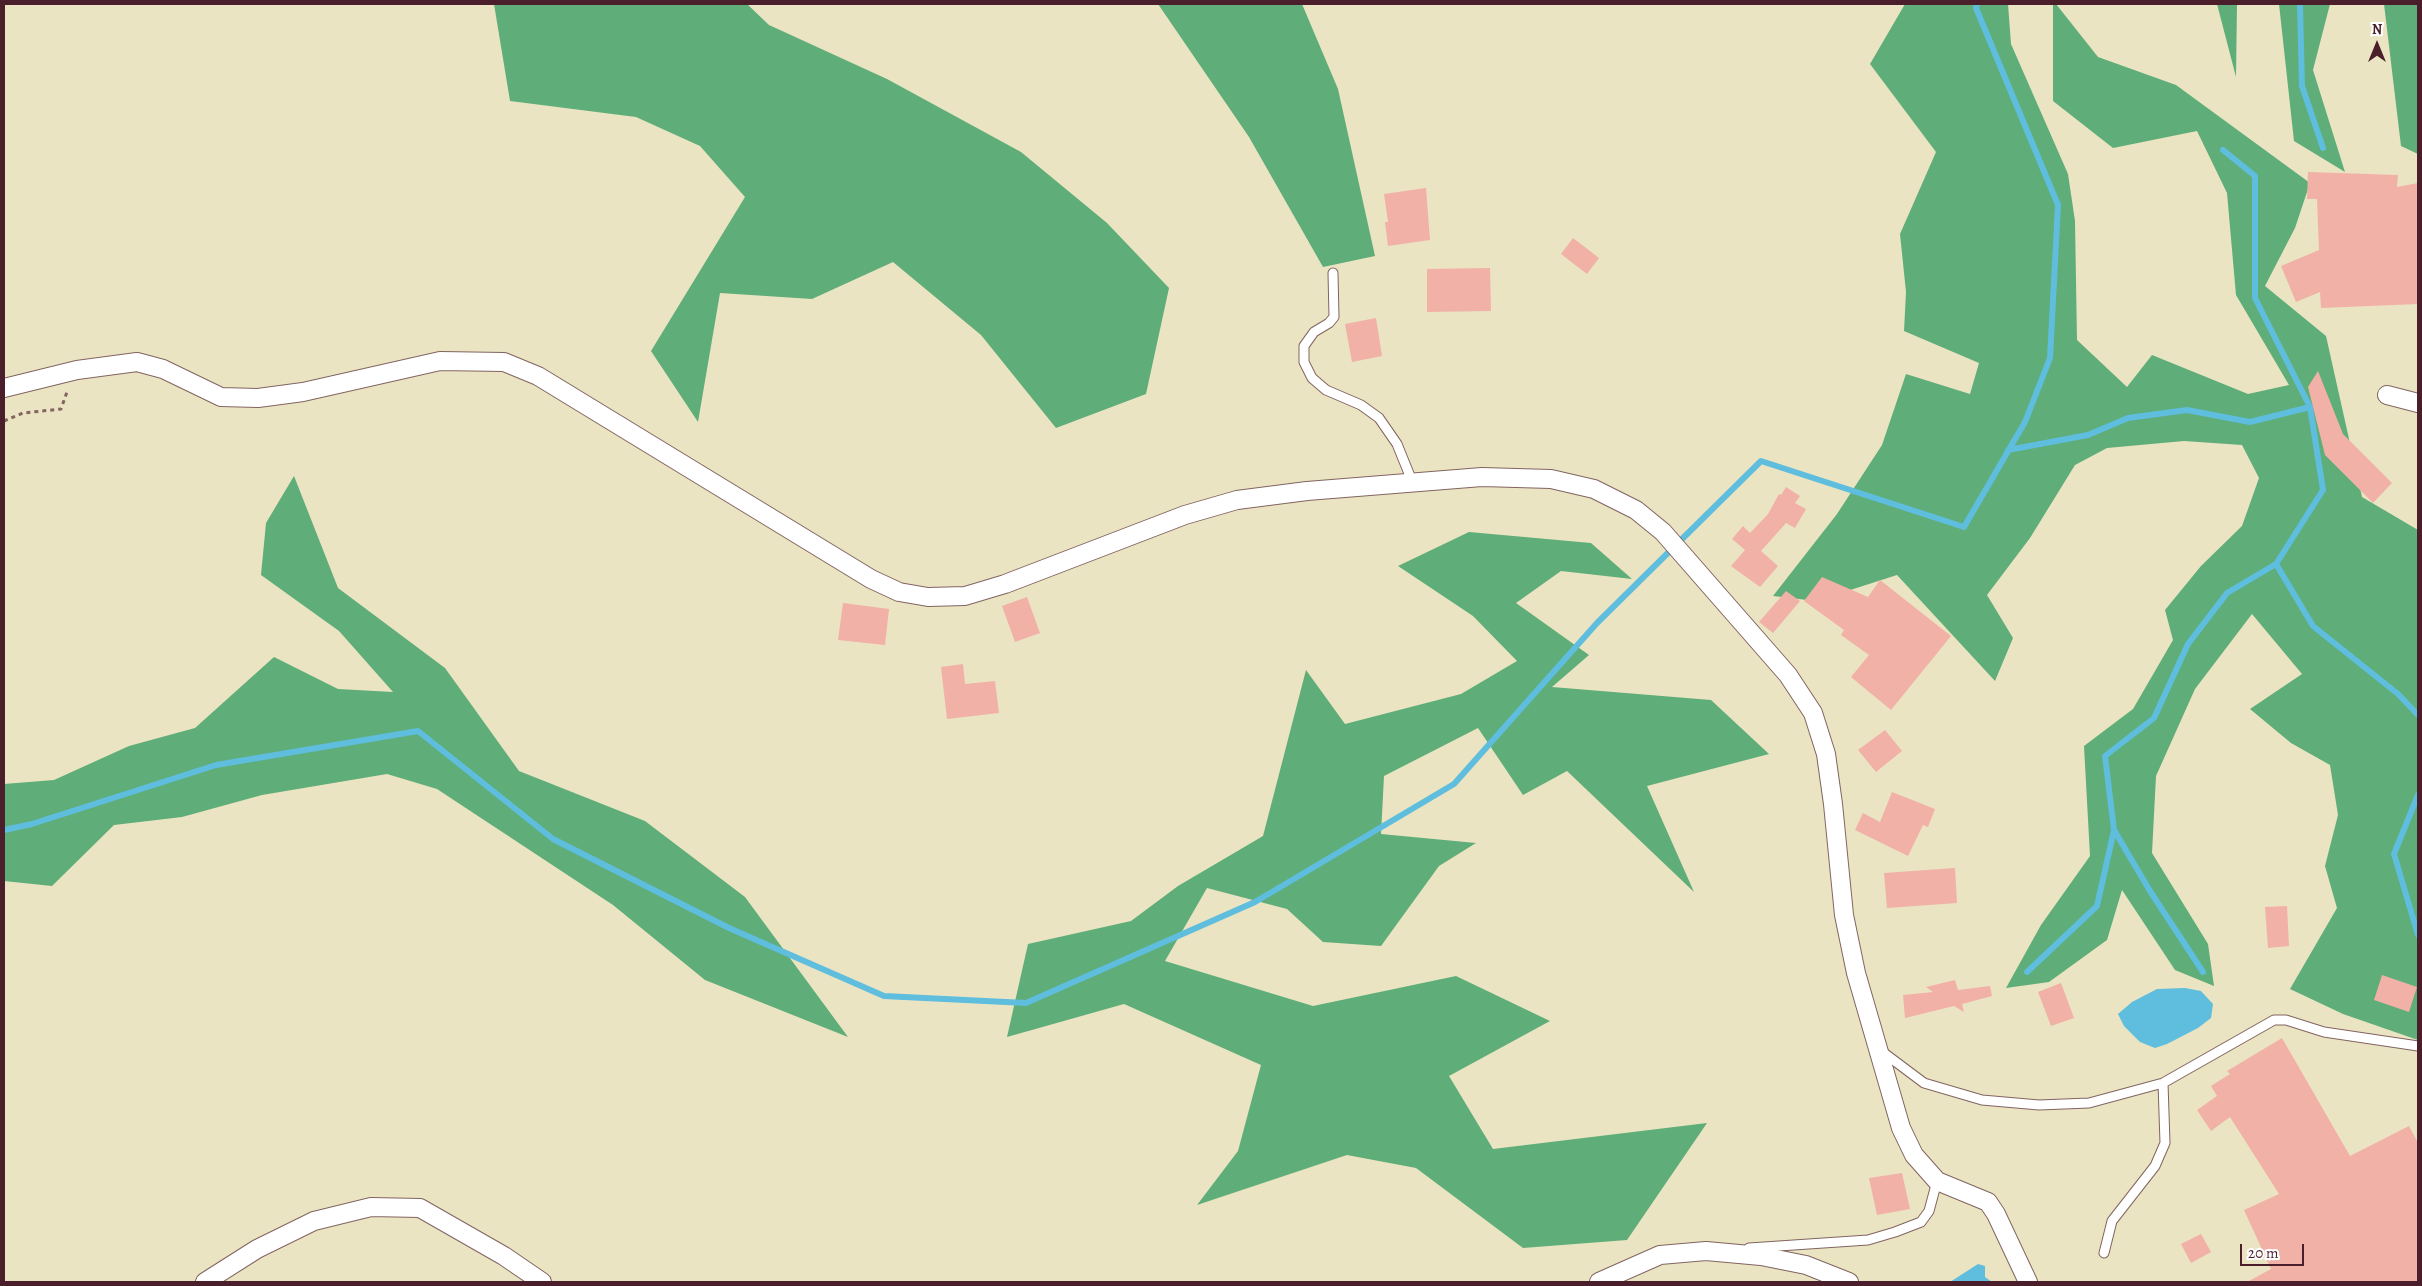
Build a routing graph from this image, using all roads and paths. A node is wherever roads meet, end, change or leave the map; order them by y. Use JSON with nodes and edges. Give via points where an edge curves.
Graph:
{"nodes":[{"id":1,"x":1333,"y":273,"type":"dead end"},
{"id":2,"x":76,"y":370,"type":"junction"},
{"id":3,"x":4,"y":388,"type":"edge"},
{"id":4,"x":2387,"y":395,"type":"dead end"},
{"id":5,"x":2418,"y":403,"type":"edge"},
{"id":6,"x":4,"y":421,"type":"edge"},
{"id":7,"x":1412,"y":481,"type":"junction"},
{"id":8,"x":1876,"y":1046,"type":"junction"},
{"id":9,"x":2418,"y":1046,"type":"edge"},
{"id":10,"x":2163,"y":1083,"type":"junction"},
{"id":11,"x":1937,"y":1181,"type":"junction"},
{"id":12,"x":1706,"y":1251,"type":"junction"},
{"id":13,"x":2104,"y":1253,"type":"dead end"},
{"id":14,"x":205,"y":1282,"type":"edge"},
{"id":15,"x":542,"y":1282,"type":"edge"},
{"id":16,"x":1599,"y":1282,"type":"edge"},
{"id":17,"x":1849,"y":1282,"type":"edge"},
{"id":18,"x":2028,"y":1282,"type":"edge"}],
"edges":[{"from":1,"to":7,"type":"lane","via":[[1334,317],[1329,324],[1314,332],[1304,346],[1304,362],[1312,378],[1326,390],[1361,405],[1379,418],[1397,444]]},
{"from":2,"to":3,"type":"street"},
{"from":2,"to":6,"type":"path","via":[[61,409],[23,413]]},
{"from":2,"to":7,"type":"street","via":[[137,362],[163,369],[221,397],[258,398],[302,392],[440,361],[504,362],[538,376],[871,579],[899,592],[928,597],[965,596],[1005,584],[1185,515],[1237,500]]},
{"from":4,"to":5,"type":"street"},
{"from":7,"to":8,"type":"street","via":[[1482,477],[1551,479],[1594,489],[1636,510],[1663,532],[1788,675],[1813,713],[1826,754],[1844,915]]},
{"from":8,"to":10,"type":"lane","via":[[1924,1083],[1982,1100],[2039,1105],[2089,1103]]},
{"from":8,"to":11,"type":"street","via":[[1901,1128],[1914,1155]]},
{"from":9,"to":10,"type":"lane","via":[[2324,1032],[2286,1020],[2274,1020]]},
{"from":10,"to":13,"type":"lane","via":[[2164,1144],[2155,1166],[2112,1221]]},
{"from":11,"to":12,"type":"lane","via":[[1929,1211],[1921,1222],[1895,1232],[1868,1240]]},
{"from":11,"to":18,"type":"street","via":[[1988,1202]]},
{"from":12,"to":16,"type":"street","via":[[1660,1255]]},
{"from":12,"to":17,"type":"street","via":[[1797,1263]]},
{"from":14,"to":15,"type":"street","via":[[257,1249],[314,1220],[371,1206],[420,1208],[504,1256]]}]}
